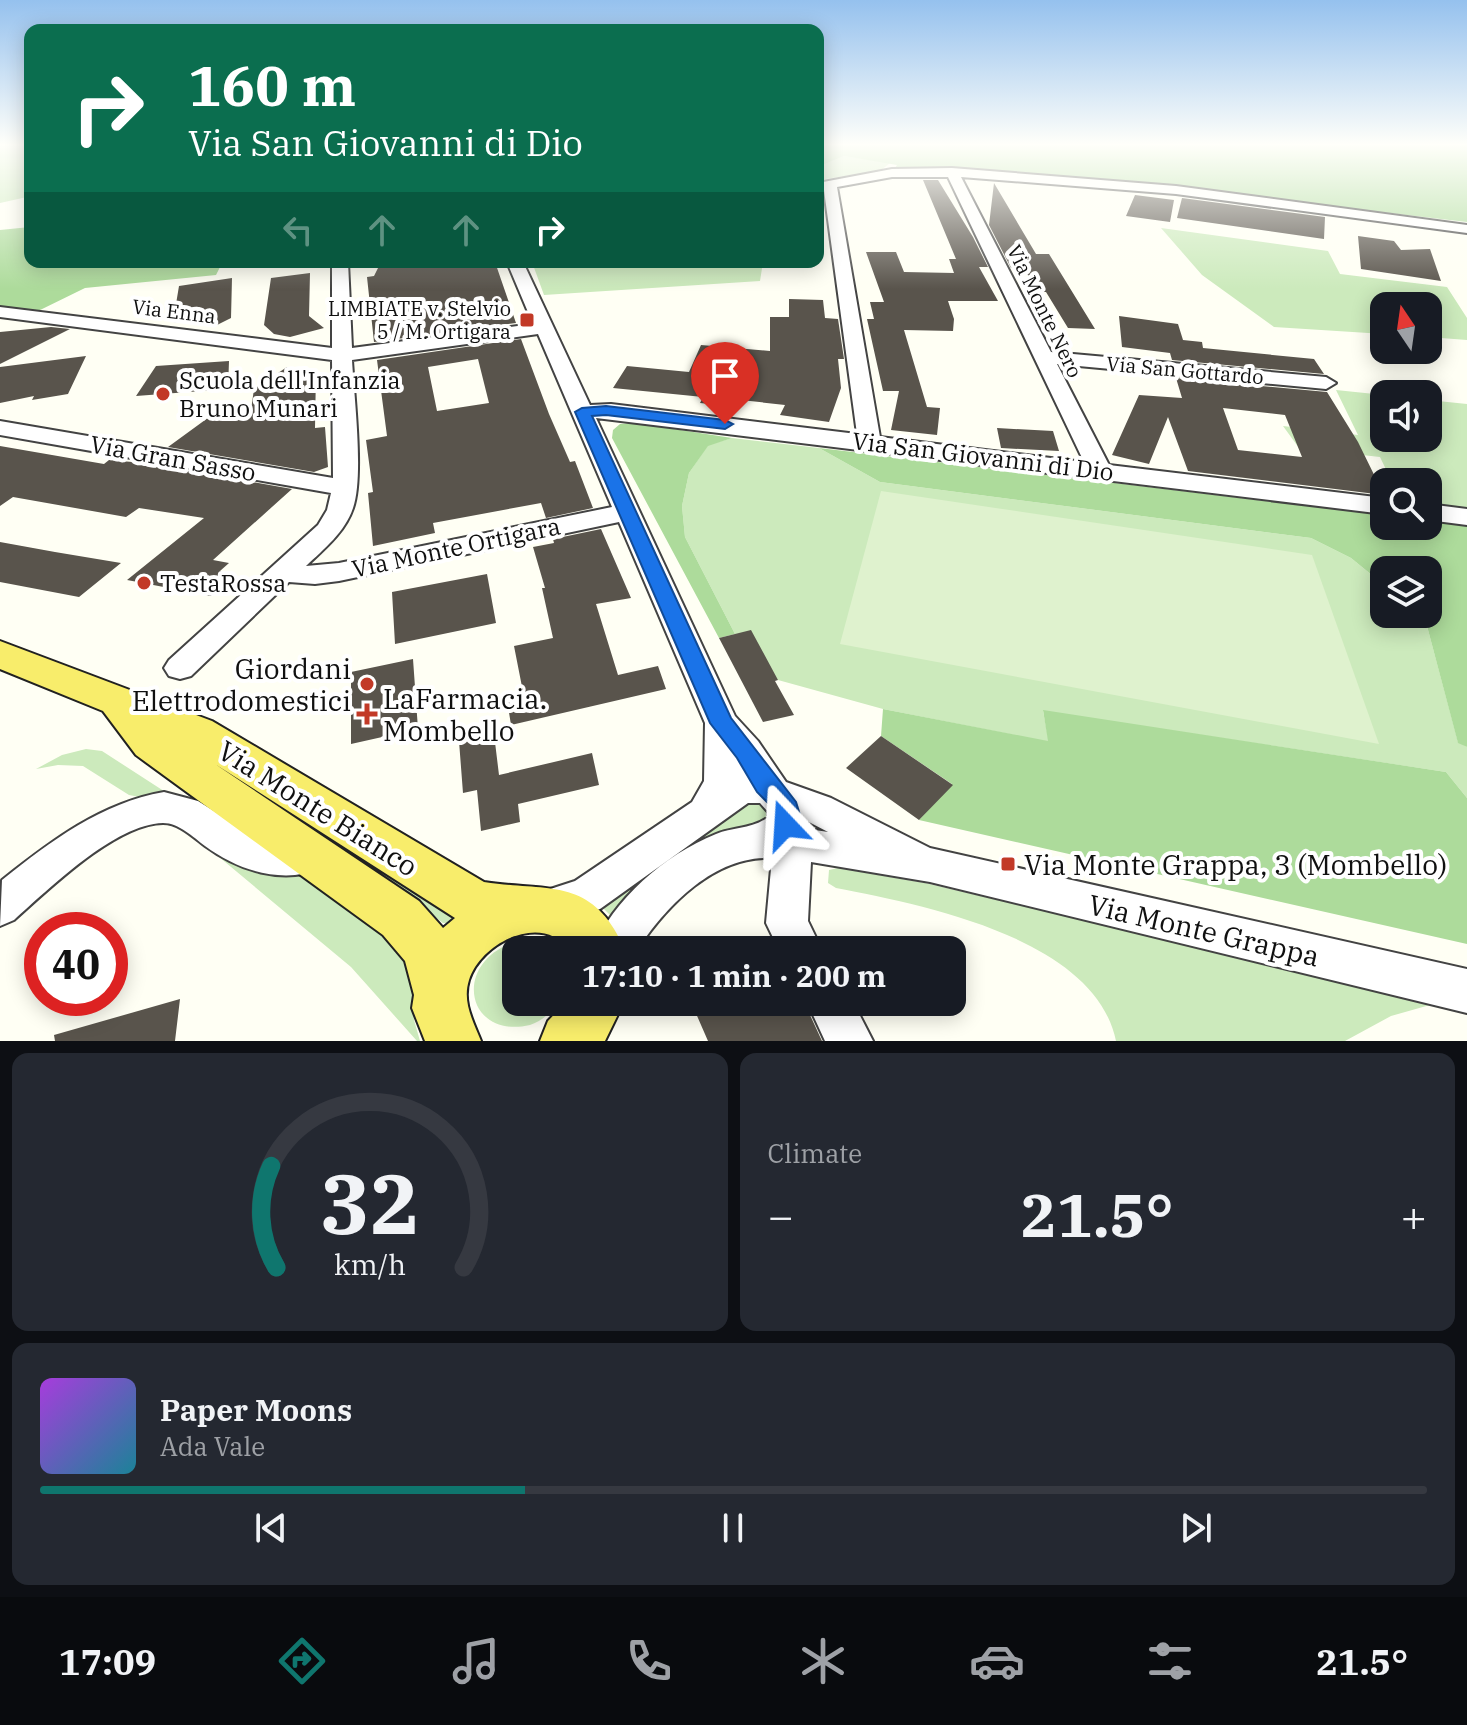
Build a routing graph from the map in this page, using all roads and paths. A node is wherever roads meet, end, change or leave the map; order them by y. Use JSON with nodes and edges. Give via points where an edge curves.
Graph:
{"nodes":[{"id":1,"x":825,"y":193,"type":"edge"},
{"id":2,"x":962,"y":193,"type":"edge"},
{"id":3,"x":1195,"y":193,"type":"edge"},
{"id":4,"x":1467,"y":229,"type":"edge"},
{"id":5,"x":340,"y":268,"type":"edge"},
{"id":6,"x":518,"y":268,"type":"edge"},
{"id":7,"x":0,"y":312,"type":"edge"},
{"id":8,"x":544,"y":328,"type":"junction"},
{"id":9,"x":342,"y":355,"type":"junction"},
{"id":10,"x":1044,"y":357,"type":"junction"},
{"id":11,"x":1326,"y":383,"type":"dead end"},
{"id":12,"x":582,"y":412,"type":"junction"},
{"id":13,"x":0,"y":428,"type":"edge"},
{"id":14,"x":869,"y":441,"type":"junction"},
{"id":15,"x":1100,"y":470,"type":"junction"},
{"id":16,"x":345,"y":488,"type":"junction"},
{"id":17,"x":1370,"y":504,"type":"edge"},
{"id":18,"x":627,"y":512,"type":"junction"},
{"id":19,"x":1442,"y":514,"type":"edge"},
{"id":20,"x":1467,"y":517,"type":"edge"},
{"id":21,"x":285,"y":573,"type":"junction"},
{"id":22,"x":0,"y":654,"type":"edge"},
{"id":23,"x":180,"y":668,"type":"dead end"},
{"id":24,"x":119,"y":703,"type":"junction"},
{"id":25,"x":722,"y":723,"type":"junction"},
{"id":26,"x":776,"y":794,"type":"junction"},
{"id":27,"x":690,"y":823,"type":"junction"},
{"id":28,"x":776,"y":842,"type":"junction"},
{"id":29,"x":314,"y":857,"type":"junction"},
{"id":30,"x":940,"y":868,"type":"junction"},
{"id":31,"x":0,"y":907,"type":"edge"},
{"id":32,"x":526,"y":909,"type":"junction"},
{"id":33,"x":590,"y":936,"type":"edge"},
{"id":34,"x":623,"y":936,"type":"edge"},
{"id":35,"x":794,"y":936,"type":"edge"},
{"id":36,"x":1467,"y":991,"type":"edge"},
{"id":37,"x":446,"y":1016,"type":"edge"},
{"id":38,"x":589,"y":1016,"type":"edge"},
{"id":39,"x":600,"y":1016,"type":"edge"},
{"id":40,"x":837,"y":1016,"type":"edge"},
{"id":41,"x":568,"y":1041,"type":"edge"},
{"id":42,"x":603,"y":1041,"type":"edge"},
{"id":43,"x":850,"y":1041,"type":"edge"}],
"edges":[{"from":1,"to":14,"type":"street"},
{"from":2,"to":10,"type":"street","name":"Via Monte Nero"},
{"from":3,"to":4,"type":"street"},
{"from":5,"to":9,"type":"street"},
{"from":6,"to":8,"type":"street"},
{"from":7,"to":9,"type":"street","name":"Via Enna"},
{"from":8,"to":9,"type":"street","name":"Via Enna"},
{"from":8,"to":12,"type":"street"},
{"from":9,"to":16,"type":"street"},
{"from":10,"to":11,"type":"street","name":"Via San Gottardo"},
{"from":10,"to":15,"type":"street","name":"Via Monte Nero"},
{"from":12,"to":14,"type":"street","name":"Via San Giovanni di Dio","via":[[606,410]]},
{"from":12,"to":18,"type":"street"},
{"from":13,"to":16,"type":"street","name":"Via Gran Sasso"},
{"from":14,"to":15,"type":"street","name":"Via San Giovanni di Dio"},
{"from":15,"to":17,"type":"street","name":"Via San Giovanni di Dio"},
{"from":16,"to":21,"type":"street","via":[[328,530]]},
{"from":18,"to":21,"type":"street","name":"Via Monte Ortigara","via":[[339,572]]},
{"from":18,"to":25,"type":"street"},
{"from":19,"to":20,"type":"street"},
{"from":21,"to":23,"type":"street"},
{"from":22,"to":24,"type":"main road","name":"Via Monte Bianco"},
{"from":24,"to":29,"type":"main road","name":"Via Monte Bianco","via":[[151,743]]},
{"from":24,"to":32,"type":"main road","name":"Via Monte Bianco","via":[[197,732],[475,903]]},
{"from":25,"to":26,"type":"street"},
{"from":25,"to":27,"type":"street","via":[[720,788],[710,806]]},
{"from":26,"to":27,"type":"street","name":"Via Monte Bianco","via":[[759,787],[741,789]]},
{"from":26,"to":28,"type":"street","via":[[786,808]]},
{"from":26,"to":30,"type":"street","name":"Via Monte Grappa"},
{"from":27,"to":32,"type":"street","name":"Via Monte Bianco","via":[[586,896],[561,906]]},
{"from":28,"to":30,"type":"street","name":"Via Monte Grappa"},
{"from":28,"to":34,"type":"street","via":[[740,843],[716,851],[642,908]]},
{"from":28,"to":35,"type":"street","via":[[787,923]]},
{"from":29,"to":31,"type":"street","via":[[261,857],[182,810],[161,808],[123,817]]},
{"from":29,"to":37,"type":"main road","name":"Via Monte Bianco","via":[[401,918],[428,949]]},
{"from":30,"to":36,"type":"street","name":"Via Monte Grappa"},
{"from":32,"to":33,"type":"main road","via":[[563,913]]},
{"from":32,"to":37,"type":"main road","via":[[488,922],[461,944],[451,958]]},
{"from":38,"to":41,"type":"main road"},
{"from":39,"to":42,"type":"main road"},
{"from":40,"to":43,"type":"street"}]}
